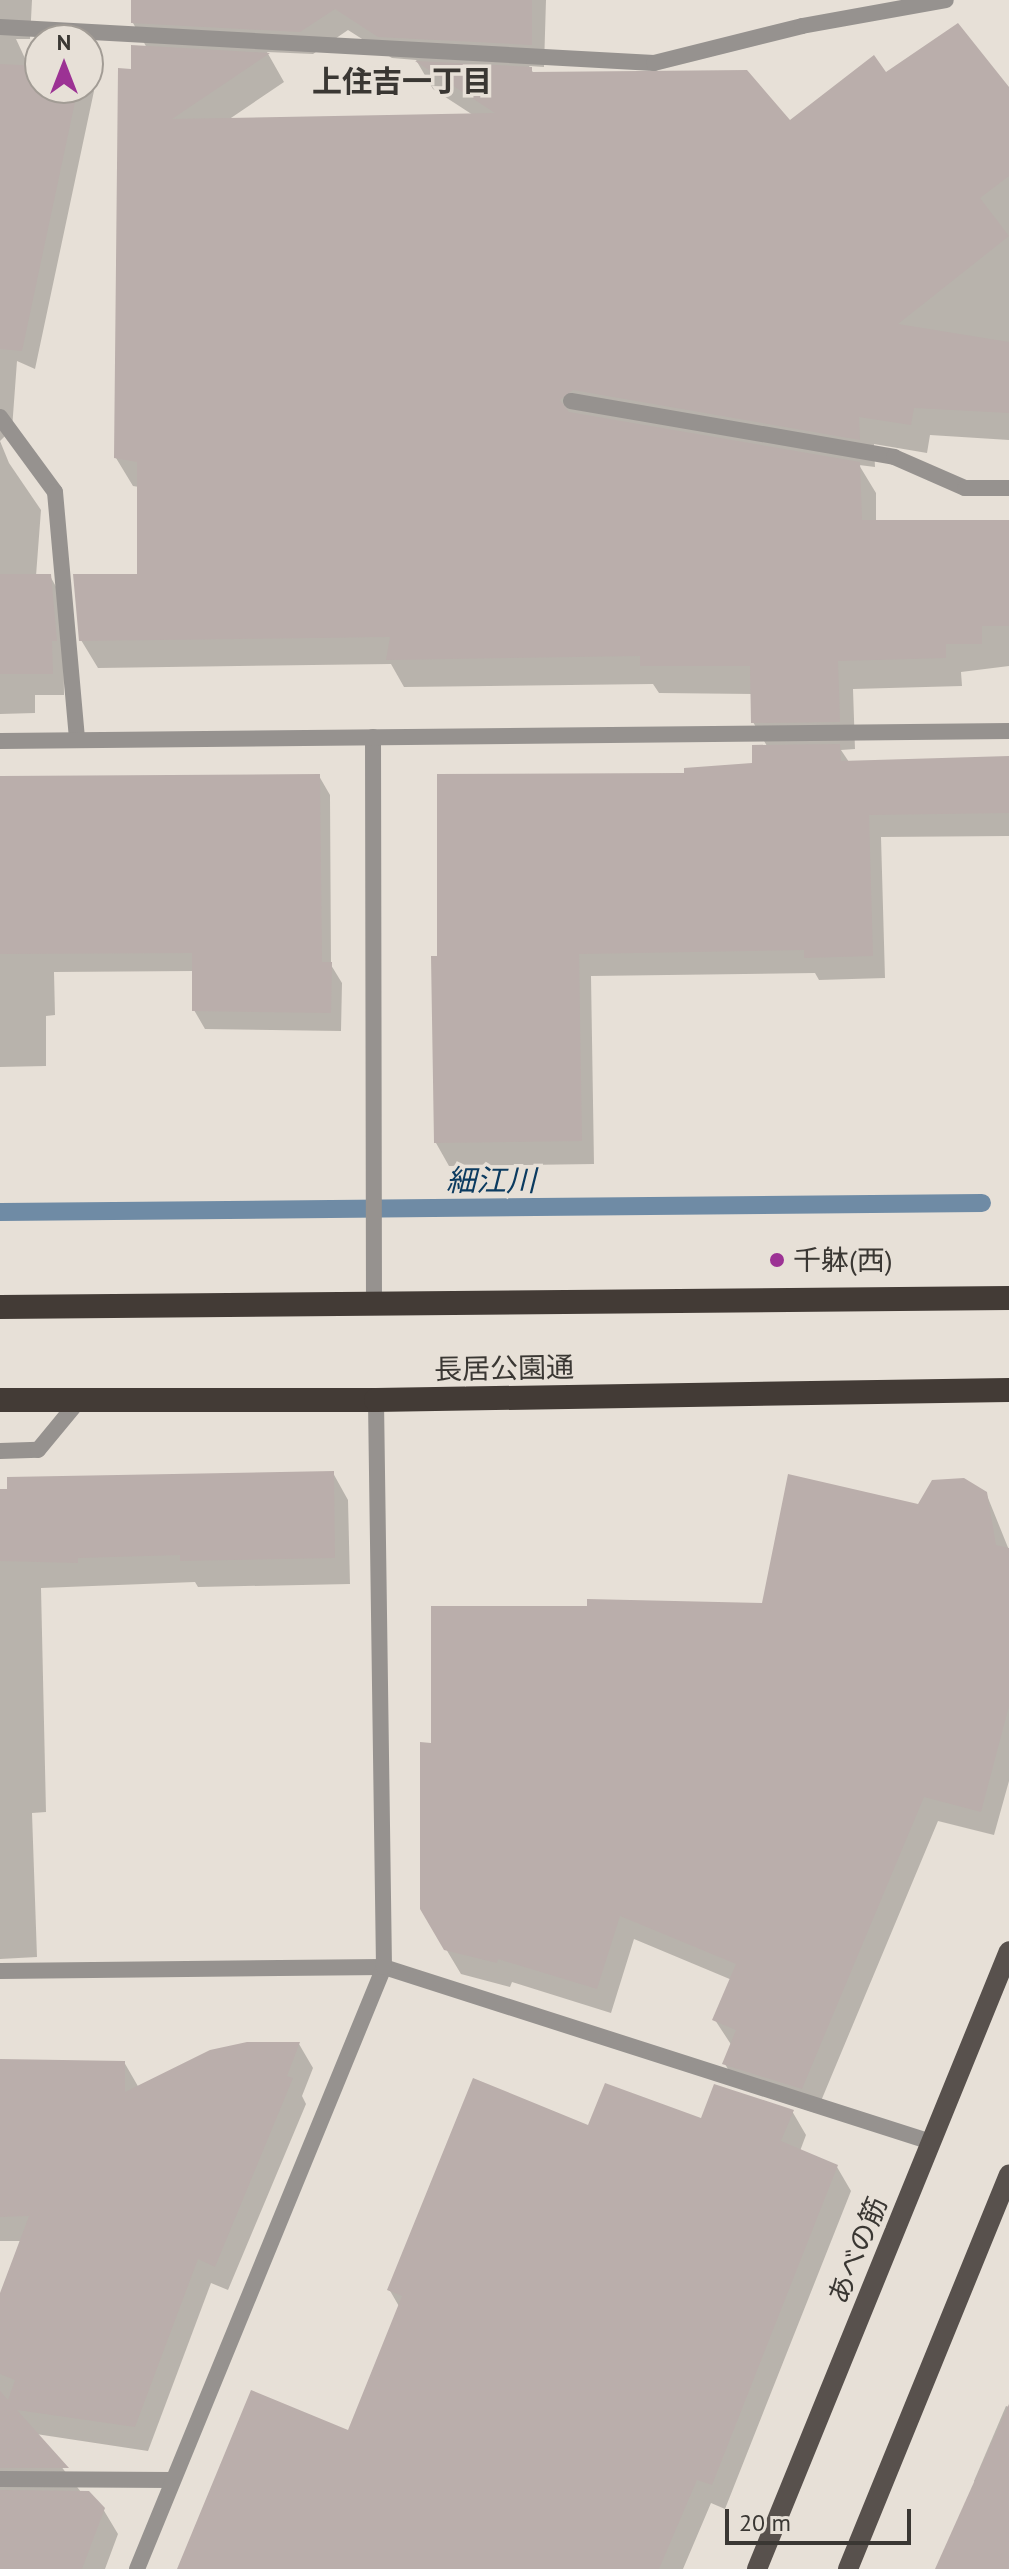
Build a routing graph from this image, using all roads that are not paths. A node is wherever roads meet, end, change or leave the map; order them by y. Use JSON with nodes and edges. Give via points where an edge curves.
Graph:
{"nodes":[{"id":1,"x":946,"y":0,"type":"edge"},
{"id":2,"x":0,"y":27,"type":"edge"},
{"id":3,"x":571,"y":401,"type":"dead end"},
{"id":4,"x":0,"y":417,"type":"edge"},
{"id":5,"x":1009,"y":488,"type":"edge"},
{"id":6,"x":1009,"y":731,"type":"edge"},
{"id":7,"x":373,"y":737,"type":"junction"},
{"id":8,"x":77,"y":740,"type":"junction"},
{"id":9,"x":0,"y":741,"type":"edge"},
{"id":10,"x":1009,"y":1298,"type":"edge"},
{"id":11,"x":374,"y":1303,"type":"junction"},
{"id":12,"x":0,"y":1307,"type":"edge"},
{"id":13,"x":1009,"y":1390,"type":"edge"},
{"id":14,"x":80,"y":1399,"type":"junction"},
{"id":15,"x":0,"y":1400,"type":"edge"},
{"id":16,"x":376,"y":1400,"type":"junction"},
{"id":17,"x":0,"y":1451,"type":"edge"},
{"id":18,"x":1009,"y":1951,"type":"edge"},
{"id":19,"x":384,"y":1967,"type":"junction"},
{"id":20,"x":0,"y":1971,"type":"edge"},
{"id":21,"x":931,"y":2142,"type":"junction"},
{"id":22,"x":1009,"y":2175,"type":"edge"},
{"id":23,"x":0,"y":2479,"type":"edge"},
{"id":24,"x":172,"y":2480,"type":"junction"},
{"id":25,"x":137,"y":2569,"type":"edge"},
{"id":26,"x":757,"y":2569,"type":"edge"},
{"id":27,"x":848,"y":2569,"type":"edge"}],
"edges":[{"from":1,"to":2,"type":"street","via":[[802,26],[654,63]]},
{"from":3,"to":5,"type":"street","via":[[894,457],[965,488]]},
{"from":4,"to":8,"type":"street","via":[[55,492]]},
{"from":6,"to":7,"type":"street"},
{"from":7,"to":8,"type":"street"},
{"from":7,"to":11,"type":"street"},
{"from":8,"to":9,"type":"street"},
{"from":10,"to":11,"type":"highway"},
{"from":11,"to":12,"type":"highway"},
{"from":13,"to":16,"type":"highway","name":"長居公園通"},
{"from":14,"to":15,"type":"highway","name":"長居公園通"},
{"from":14,"to":16,"type":"highway","name":"長居公園通"},
{"from":14,"to":17,"type":"street","via":[[38,1450]]},
{"from":16,"to":19,"type":"street"},
{"from":18,"to":21,"type":"main road","name":"あべの筋"},
{"from":19,"to":20,"type":"street"},
{"from":19,"to":21,"type":"street"},
{"from":19,"to":24,"type":"street"},
{"from":21,"to":26,"type":"main road","name":"あべの筋"},
{"from":22,"to":27,"type":"main road"},
{"from":23,"to":24,"type":"street"},
{"from":24,"to":25,"type":"street"}]}
